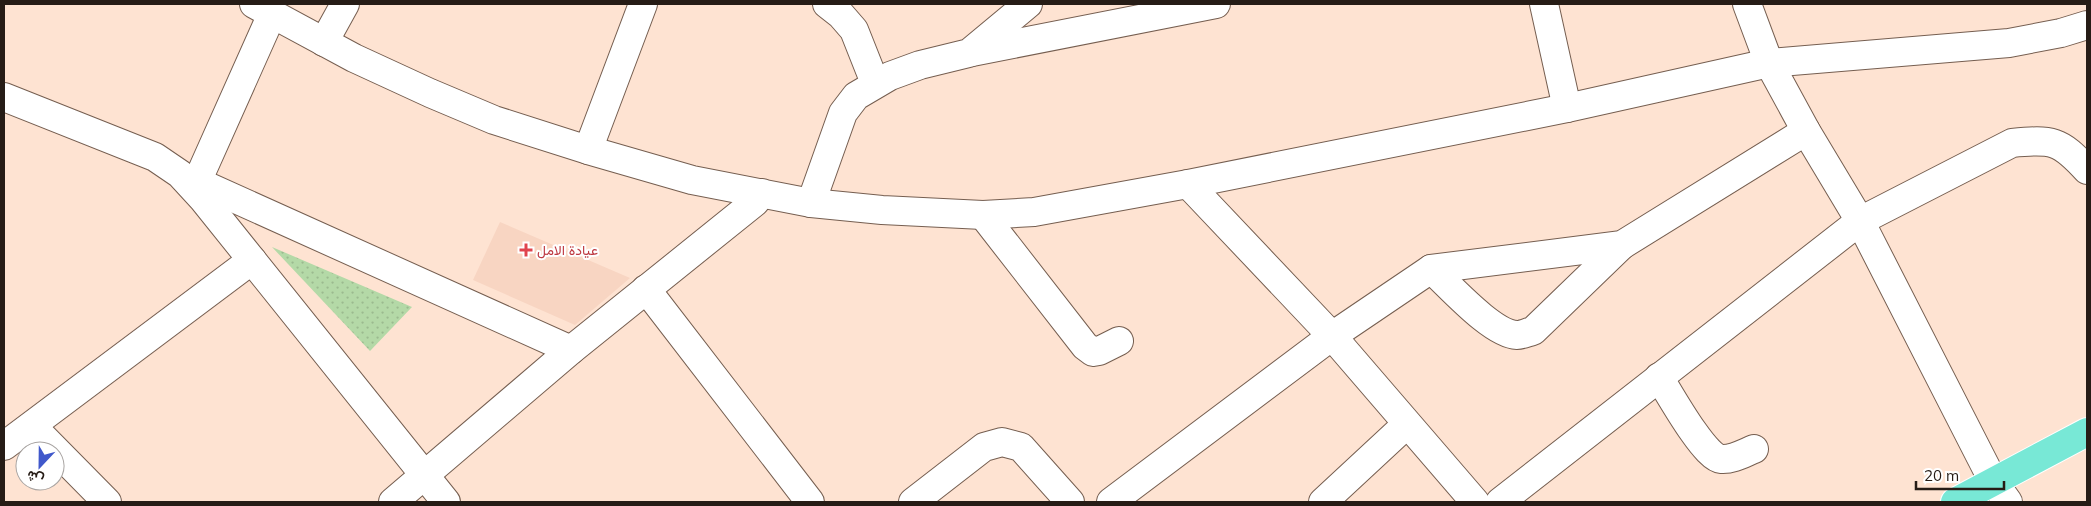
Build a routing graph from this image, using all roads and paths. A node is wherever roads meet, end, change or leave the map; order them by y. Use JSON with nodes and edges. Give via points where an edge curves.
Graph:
{"nodes":[{"id":1,"x":345,"y":4,"type":"edge"},
{"id":2,"x":643,"y":4,"type":"edge"},
{"id":3,"x":827,"y":4,"type":"edge"},
{"id":4,"x":1028,"y":4,"type":"edge"},
{"id":5,"x":1216,"y":4,"type":"edge"},
{"id":6,"x":1544,"y":4,"type":"edge"},
{"id":7,"x":1747,"y":4,"type":"edge"},
{"id":8,"x":263,"y":9,"type":"edge"},
{"id":9,"x":2087,"y":25,"type":"edge"},
{"id":10,"x":324,"y":42,"type":"junction"},
{"id":11,"x":969,"y":53,"type":"junction"},
{"id":12,"x":1769,"y":63,"type":"junction"},
{"id":13,"x":875,"y":83,"type":"junction"},
{"id":14,"x":4,"y":98,"type":"edge"},
{"id":15,"x":1567,"y":108,"type":"junction"},
{"id":16,"x":1806,"y":131,"type":"junction"},
{"id":17,"x":588,"y":150,"type":"junction"},
{"id":18,"x":2087,"y":170,"type":"edge"},
{"id":19,"x":189,"y":178,"type":"junction"},
{"id":20,"x":1188,"y":184,"type":"junction"},
{"id":21,"x":762,"y":193,"type":"junction"},
{"id":22,"x":811,"y":203,"type":"junction"},
{"id":23,"x":983,"y":216,"type":"junction"},
{"id":24,"x":1860,"y":221,"type":"junction"},
{"id":25,"x":1622,"y":246,"type":"junction"},
{"id":26,"x":252,"y":260,"type":"junction"},
{"id":27,"x":1431,"y":269,"type":"junction"},
{"id":28,"x":646,"y":289,"type":"junction"},
{"id":29,"x":1332,"y":336,"type":"junction"},
{"id":30,"x":1119,"y":341,"type":"dead end"},
{"id":31,"x":571,"y":350,"type":"junction"},
{"id":32,"x":1659,"y":377,"type":"junction"},
{"id":33,"x":1408,"y":424,"type":"junction"},
{"id":34,"x":32,"y":426,"type":"junction"},
{"id":35,"x":2087,"y":432,"type":"edge"},
{"id":36,"x":4,"y":446,"type":"edge"},
{"id":37,"x":1754,"y":448,"type":"dead end"},
{"id":38,"x":425,"y":476,"type":"junction"},
{"id":39,"x":2000,"y":492,"type":"edge"},
{"id":40,"x":107,"y":502,"type":"edge"},
{"id":41,"x":393,"y":502,"type":"edge"},
{"id":42,"x":446,"y":502,"type":"edge"},
{"id":43,"x":810,"y":502,"type":"edge"},
{"id":44,"x":913,"y":502,"type":"edge"},
{"id":45,"x":1070,"y":502,"type":"edge"},
{"id":46,"x":1111,"y":502,"type":"edge"},
{"id":47,"x":1324,"y":502,"type":"edge"},
{"id":48,"x":1475,"y":502,"type":"edge"},
{"id":49,"x":1500,"y":502,"type":"edge"},
{"id":50,"x":1955,"y":502,"type":"edge"}],
"edges":[{"from":1,"to":10,"type":"street"},
{"from":2,"to":17,"type":"street"},
{"from":3,"to":13,"type":"street","via":[[854,30]]},
{"from":4,"to":11,"type":"street"},
{"from":5,"to":11,"type":"street"},
{"from":6,"to":15,"type":"street"},
{"from":7,"to":12,"type":"street"},
{"from":8,"to":10,"type":"street"},
{"from":8,"to":19,"type":"street"},
{"from":9,"to":12,"type":"street","via":[[2009,43]]},
{"from":10,"to":17,"type":"street","via":[[485,116]]},
{"from":11,"to":13,"type":"street","via":[[920,65]]},
{"from":12,"to":15,"type":"street"},
{"from":12,"to":16,"type":"street"},
{"from":13,"to":22,"type":"street","via":[[856,96],[842,114]]},
{"from":14,"to":19,"type":"street","via":[[155,157]]},
{"from":15,"to":20,"type":"street"},
{"from":16,"to":24,"type":"street"},
{"from":16,"to":25,"type":"street"},
{"from":17,"to":21,"type":"street","via":[[692,180]]},
{"from":18,"to":24,"type":"street","via":[[2060,144],[2039,140],[2012,144]]},
{"from":19,"to":26,"type":"street"},
{"from":19,"to":31,"type":"street"},
{"from":20,"to":23,"type":"street","via":[[1034,212]]},
{"from":20,"to":29,"type":"street"},
{"from":21,"to":22,"type":"street"},
{"from":21,"to":28,"type":"street"},
{"from":22,"to":23,"type":"street"},
{"from":23,"to":30,"type":"street","via":[[1086,346],[1093,352]]},
{"from":24,"to":32,"type":"street"},
{"from":24,"to":39,"type":"street"},
{"from":25,"to":27,"type":"street"},
{"from":25,"to":27,"type":"street","via":[[1532,331],[1519,335],[1505,332],[1488,322]]},
{"from":26,"to":34,"type":"street"},
{"from":26,"to":38,"type":"street"},
{"from":27,"to":29,"type":"street"},
{"from":28,"to":31,"type":"street"},
{"from":28,"to":43,"type":"street"},
{"from":29,"to":33,"type":"street"},
{"from":29,"to":46,"type":"street"},
{"from":31,"to":38,"type":"street"},
{"from":32,"to":37,"type":"street","via":[[1706,451],[1718,460],[1729,459]]},
{"from":32,"to":49,"type":"street"},
{"from":33,"to":47,"type":"street"},
{"from":33,"to":48,"type":"street"},
{"from":34,"to":36,"type":"street"},
{"from":34,"to":40,"type":"street"},
{"from":35,"to":39,"type":"main road"},
{"from":38,"to":41,"type":"street"},
{"from":38,"to":42,"type":"street"},
{"from":39,"to":50,"type":"main road"},
{"from":44,"to":45,"type":"street","via":[[984,447],[1002,442],[1021,447]]}]}
